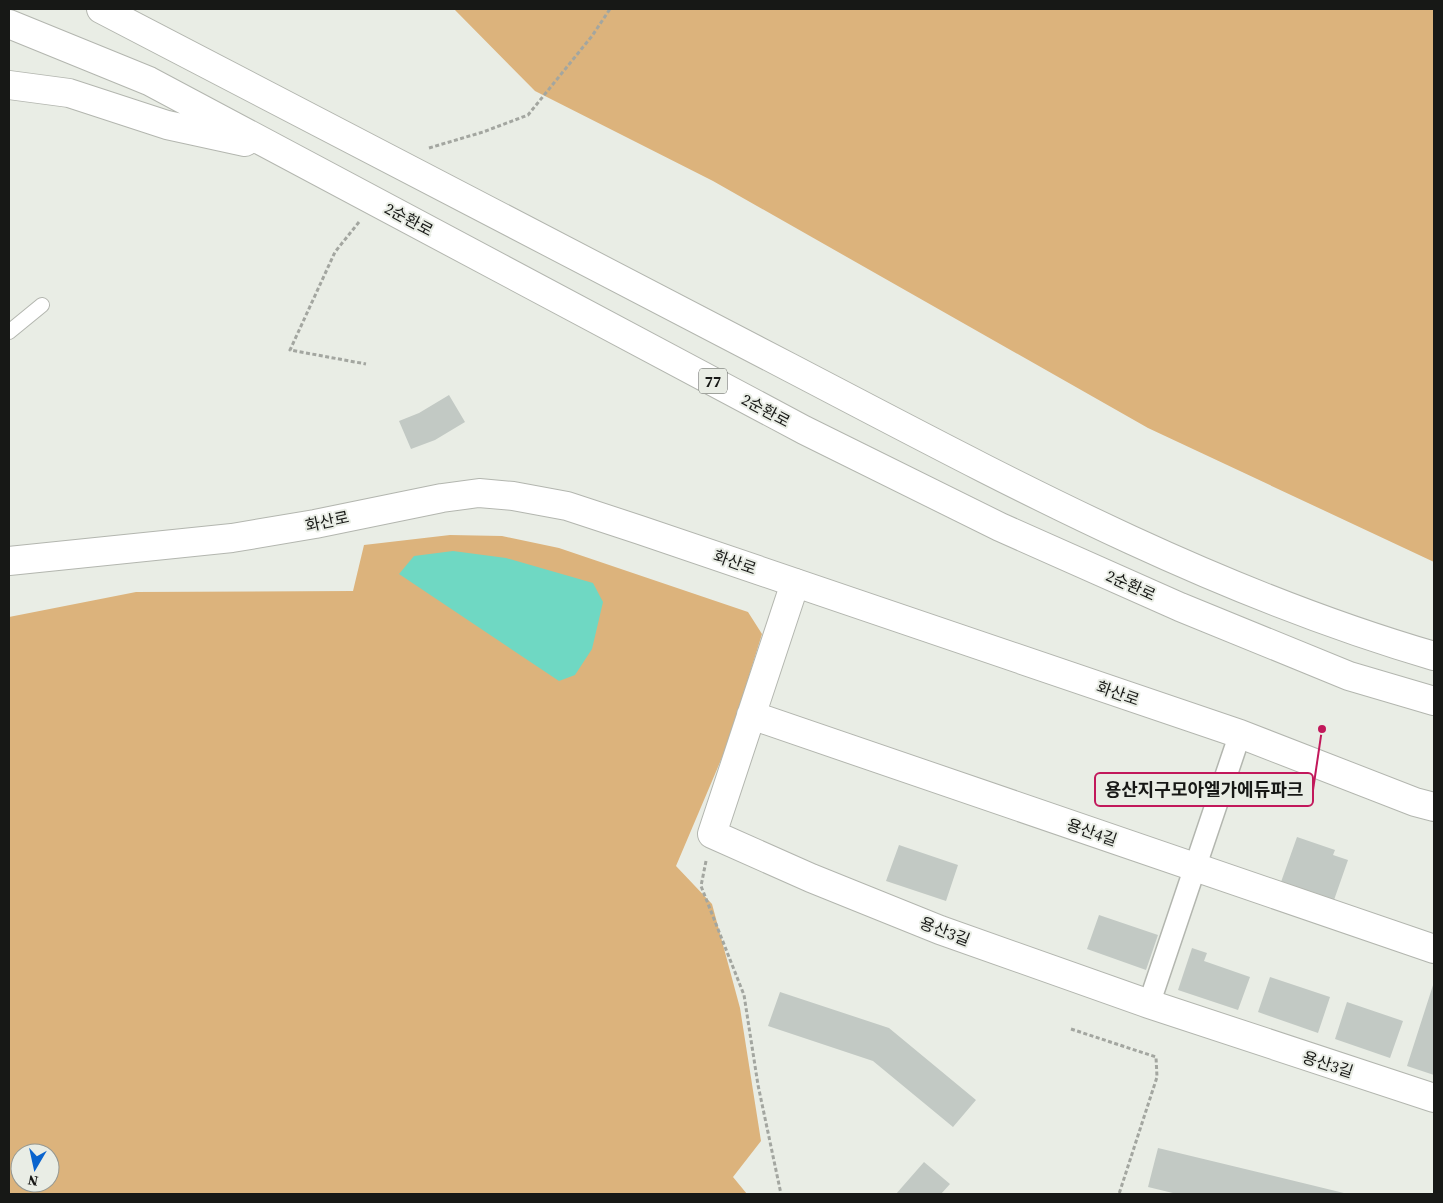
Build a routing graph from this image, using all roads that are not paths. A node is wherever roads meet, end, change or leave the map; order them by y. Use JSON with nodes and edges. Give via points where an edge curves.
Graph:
{"nodes":[{"id":1,"x":102,"y":9,"type":"edge"},
{"id":2,"x":9,"y":24,"type":"edge"},
{"id":3,"x":9,"y":85,"type":"edge"},
{"id":4,"x":279,"y":149,"type":"junction"},
{"id":5,"x":42,"y":305,"type":"dead end"},
{"id":6,"x":9,"y":332,"type":"edge"},
{"id":7,"x":9,"y":561,"type":"edge"},
{"id":8,"x":795,"y":583,"type":"junction"},
{"id":9,"x":1434,"y":656,"type":"edge"},
{"id":10,"x":1434,"y":701,"type":"edge"},
{"id":11,"x":751,"y":715,"type":"junction"},
{"id":12,"x":1240,"y":734,"type":"junction"},
{"id":13,"x":1434,"y":807,"type":"edge"},
{"id":14,"x":1195,"y":867,"type":"junction"},
{"id":15,"x":1434,"y":949,"type":"edge"},
{"id":16,"x":1149,"y":1004,"type":"junction"},
{"id":17,"x":1434,"y":1098,"type":"edge"}],
"edges":[{"from":1,"to":9,"type":"main road","via":[[1025,490],[1214,578],[1376,639]]},
{"from":2,"to":4,"type":"main road","name":"2순환로","number":"77","via":[[149,81]]},
{"from":3,"to":4,"type":"main road","via":[[69,94],[167,125]]},
{"from":4,"to":10,"type":"main road","name":"2순환로","number":"77","via":[[804,430],[1000,527],[1180,607],[1349,676]]},
{"from":5,"to":6,"type":"lane"},
{"from":7,"to":8,"type":"main road","name":"화산로","via":[[232,538],[479,493],[567,506]]},
{"from":8,"to":11,"type":"main road"},
{"from":8,"to":12,"type":"main road","name":"화산로"},
{"from":11,"to":14,"type":"main road","name":"용산4길"},
{"from":11,"to":16,"type":"main road","name":"용산3길","via":[[712,834],[940,930]]},
{"from":12,"to":13,"type":"main road","name":"화산로"},
{"from":12,"to":14,"type":"street"},
{"from":14,"to":15,"type":"main road","name":"용산4길"},
{"from":14,"to":16,"type":"street"},
{"from":16,"to":17,"type":"main road","name":"용산3길"}]}
